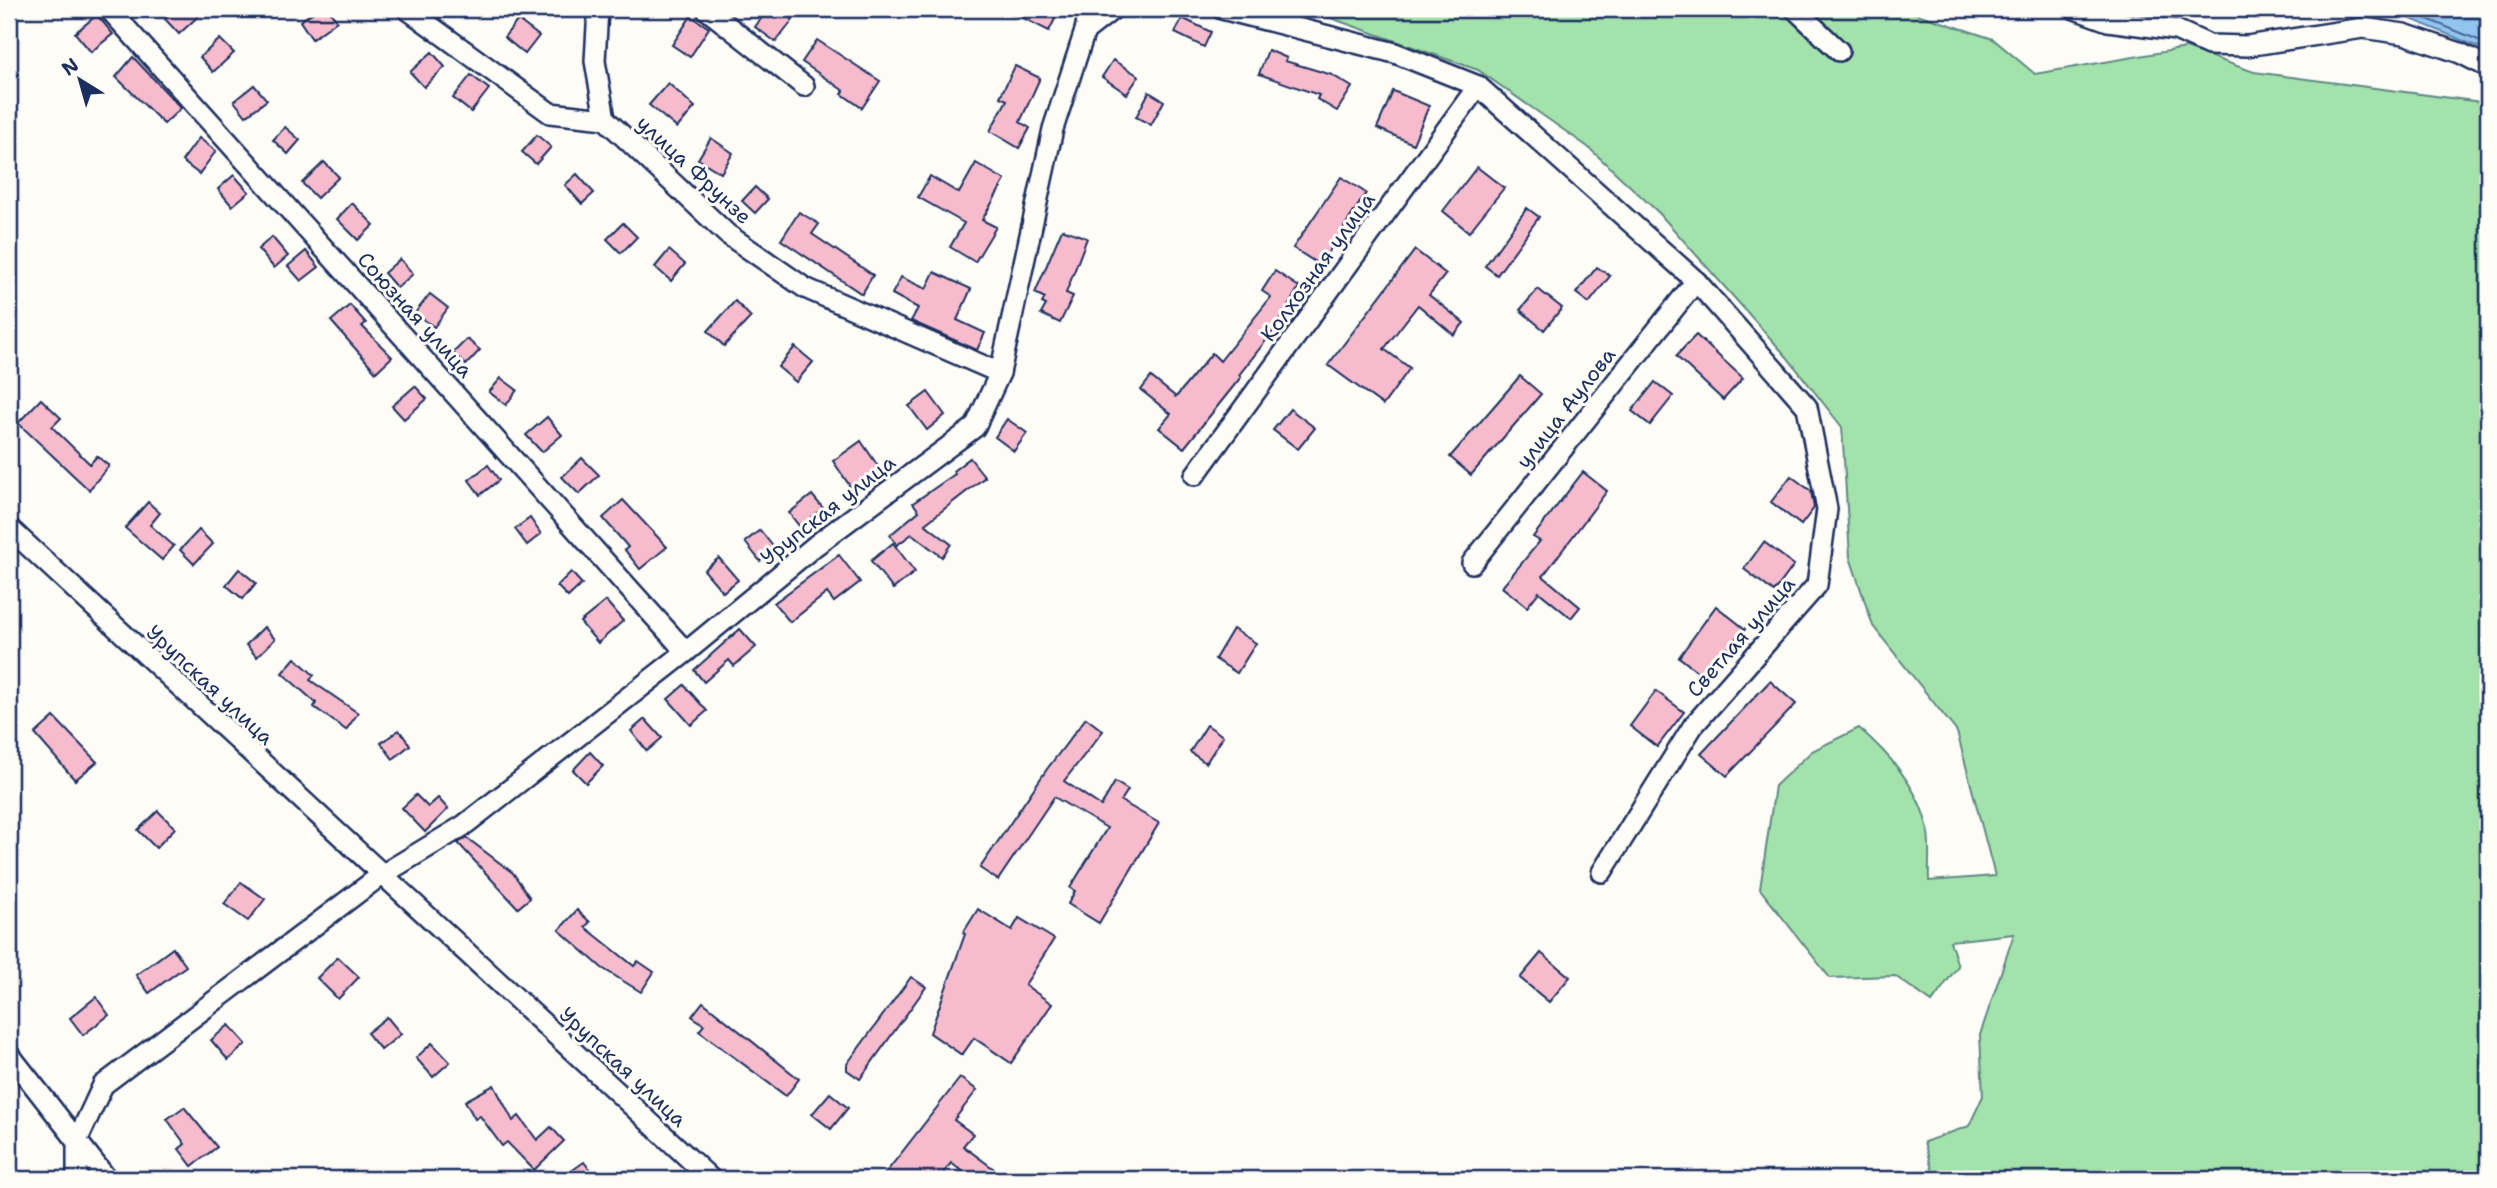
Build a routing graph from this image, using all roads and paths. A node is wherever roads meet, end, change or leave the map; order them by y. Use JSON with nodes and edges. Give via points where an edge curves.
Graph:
{"nodes":[{"id":1,"x":109,"y":9,"type":"edge"},
{"id":2,"x":407,"y":9,"type":"edge"},
{"id":3,"x":598,"y":9,"type":"edge"},
{"id":4,"x":706,"y":9,"type":"edge"},
{"id":5,"x":1089,"y":9,"type":"edge"},
{"id":6,"x":1113,"y":9,"type":"edge"},
{"id":7,"x":1222,"y":9,"type":"edge"},
{"id":8,"x":1795,"y":9,"type":"edge"},
{"id":9,"x":2075,"y":9,"type":"edge"},
{"id":10,"x":1085,"y":31,"type":"junction"},
{"id":11,"x":1839,"y":51,"type":"dead end"},
{"id":12,"x":2488,"y":67,"type":"edge"},
{"id":13,"x":804,"y":86,"type":"dead end"},
{"id":14,"x":1478,"y":86,"type":"junction"},
{"id":15,"x":606,"y":118,"type":"junction"},
{"id":16,"x":1696,"y":281,"type":"junction"},
{"id":17,"x":999,"y":373,"type":"junction"},
{"id":18,"x":1195,"y":475,"type":"dead end"},
{"id":19,"x":9,"y":528,"type":"edge"},
{"id":20,"x":1472,"y":563,"type":"dead end"},
{"id":21,"x":686,"y":652,"type":"junction"},
{"id":22,"x":1602,"y":872,"type":"dead end"},
{"id":23,"x":380,"y":876,"type":"junction"},
{"id":24,"x":9,"y":1054,"type":"edge"},
{"id":25,"x":76,"y":1141,"type":"junction"},
{"id":26,"x":77,"y":1179,"type":"edge"},
{"id":27,"x":107,"y":1179,"type":"edge"},
{"id":28,"x":711,"y":1179,"type":"edge"}],
"edges":[{"from":1,"to":21,"type":"street","name":"Союзная улица"},
{"from":2,"to":15,"type":"street","name":"улица Фрунзе","via":[[550,113]]},
{"from":3,"to":15,"type":"street","via":[[595,61]]},
{"from":4,"to":13,"type":"street"},
{"from":5,"to":10,"type":"street","name":"Урупская улица"},
{"from":6,"to":10,"type":"street"},
{"from":7,"to":14,"type":"street","via":[[1395,53]]},
{"from":8,"to":11,"type":"street"},
{"from":9,"to":12,"type":"street","via":[[2108,22],[2176,30],[2208,45],[2247,46],[2363,28],[2404,34]]},
{"from":10,"to":17,"type":"street","name":"Урупская улица","via":[[1053,129]]},
{"from":14,"to":16,"type":"street"},
{"from":14,"to":18,"type":"street","name":"Колхозная улица"},
{"from":15,"to":17,"type":"street","name":"улица Фрунзе","via":[[727,234],[805,288]]},
{"from":16,"to":20,"type":"street","name":"улица Аулова"},
{"from":16,"to":22,"type":"street","name":"Светлая улица","via":[[1807,407],[1827,509],[1817,585],[1693,726]]},
{"from":17,"to":21,"type":"street","name":"Урупская улица","via":[[975,428],[816,545]]},
{"from":19,"to":23,"type":"street","name":"Урупская улица"},
{"from":21,"to":23,"type":"street","name":"Урупская улица","via":[[463,826]]},
{"from":23,"to":25,"type":"street","name":"Урупская улица","via":[[103,1085]]},
{"from":23,"to":28,"type":"street","name":"Урупская улица"},
{"from":24,"to":25,"type":"street"},
{"from":25,"to":26,"type":"street"},
{"from":25,"to":27,"type":"street"}]}
